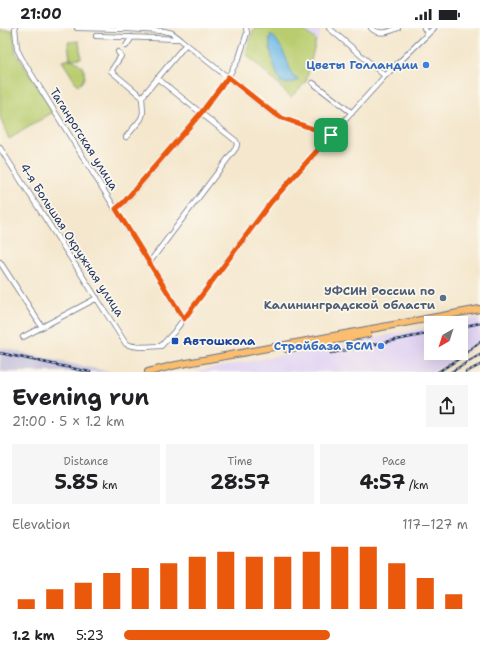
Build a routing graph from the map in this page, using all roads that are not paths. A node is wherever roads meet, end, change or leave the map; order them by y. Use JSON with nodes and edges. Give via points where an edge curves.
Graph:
{"nodes":[{"id":1,"x":15,"y":28,"type":"edge"},
{"id":2,"x":77,"y":28,"type":"edge"},
{"id":3,"x":246,"y":28,"type":"edge"},
{"id":4,"x":329,"y":28,"type":"edge"},
{"id":5,"x":372,"y":28,"type":"edge"},
{"id":6,"x":398,"y":28,"type":"edge"},
{"id":7,"x":424,"y":28,"type":"edge"},
{"id":8,"x":434,"y":28,"type":"edge"},
{"id":9,"x":428,"y":34,"type":"junction"},
{"id":10,"x":96,"y":36,"type":"dead end"},
{"id":11,"x":132,"y":37,"type":"junction"},
{"id":12,"x":180,"y":39,"type":"junction"},
{"id":13,"x":186,"y":44,"type":"junction"},
{"id":14,"x":126,"y":46,"type":"dead end"},
{"id":15,"x":118,"y":52,"type":"dead end"},
{"id":16,"x":386,"y":76,"type":"junction"},
{"id":17,"x":228,"y":77,"type":"junction"},
{"id":18,"x":157,"y":78,"type":"junction"},
{"id":19,"x":313,"y":83,"type":"dead end"},
{"id":20,"x":142,"y":97,"type":"junction"},
{"id":21,"x":201,"y":113,"type":"junction"},
{"id":22,"x":352,"y":113,"type":"junction"},
{"id":23,"x":331,"y":135,"type":"junction"},
{"id":24,"x":126,"y":137,"type":"dead end"},
{"id":25,"x":0,"y":148,"type":"edge"},
{"id":26,"x":116,"y":209,"type":"junction"},
{"id":27,"x":0,"y":262,"type":"edge"},
{"id":28,"x":149,"y":263,"type":"junction"},
{"id":29,"x":97,"y":298,"type":"junction"},
{"id":30,"x":480,"y":309,"type":"edge"},
{"id":31,"x":480,"y":313,"type":"edge"},
{"id":32,"x":184,"y":319,"type":"junction"},
{"id":33,"x":42,"y":327,"type":"junction"},
{"id":34,"x":23,"y":337,"type":"dead end"},
{"id":35,"x":219,"y":359,"type":"junction"},
{"id":36,"x":148,"y":372,"type":"edge"},
{"id":37,"x":165,"y":372,"type":"edge"}],
"edges":[{"from":1,"to":26,"type":"street","name":"Таганрогская улица","via":[[17,49],[22,59]]},
{"from":2,"to":12,"type":"street","via":[[164,31]]},
{"from":3,"to":17,"type":"street","via":[[247,33],[238,58]]},
{"from":4,"to":16,"type":"street"},
{"from":5,"to":6,"type":"street","via":[[377,33],[386,33]]},
{"from":7,"to":9,"type":"street"},
{"from":8,"to":9,"type":"street"},
{"from":9,"to":16,"type":"street"},
{"from":10,"to":11,"type":"street"},
{"from":11,"to":12,"type":"street"},
{"from":11,"to":14,"type":"street"},
{"from":12,"to":13,"type":"street"},
{"from":13,"to":17,"type":"street"},
{"from":13,"to":18,"type":"street"},
{"from":15,"to":20,"type":"street","via":[[120,59],[111,72]]},
{"from":16,"to":22,"type":"street"},
{"from":17,"to":21,"type":"street"},
{"from":17,"to":23,"type":"street","via":[[282,118]]},
{"from":18,"to":20,"type":"street"},
{"from":18,"to":21,"type":"street"},
{"from":19,"to":22,"type":"street"},
{"from":20,"to":24,"type":"street","via":[[141,119]]},
{"from":21,"to":26,"type":"street"},
{"from":21,"to":28,"type":"street","via":[[236,141],[236,148]]},
{"from":22,"to":23,"type":"street"},
{"from":23,"to":32,"type":"street","via":[[271,202]]},
{"from":25,"to":29,"type":"street","name":"4-я Большая Окружная улица"},
{"from":26,"to":28,"type":"street","name":"Таганрогская улица"},
{"from":27,"to":33,"type":"street"},
{"from":28,"to":32,"type":"street","name":"Таганрогская улица"},
{"from":29,"to":32,"type":"street","name":"4-я Большая Окружная улица","via":[[126,344],[132,346],[161,346]]},
{"from":29,"to":33,"type":"street"},
{"from":30,"to":35,"type":"main road"},
{"from":31,"to":35,"type":"main road","via":[[307,346]]},
{"from":33,"to":34,"type":"street"},
{"from":35,"to":36,"type":"main road"},
{"from":35,"to":37,"type":"main road"}]}
